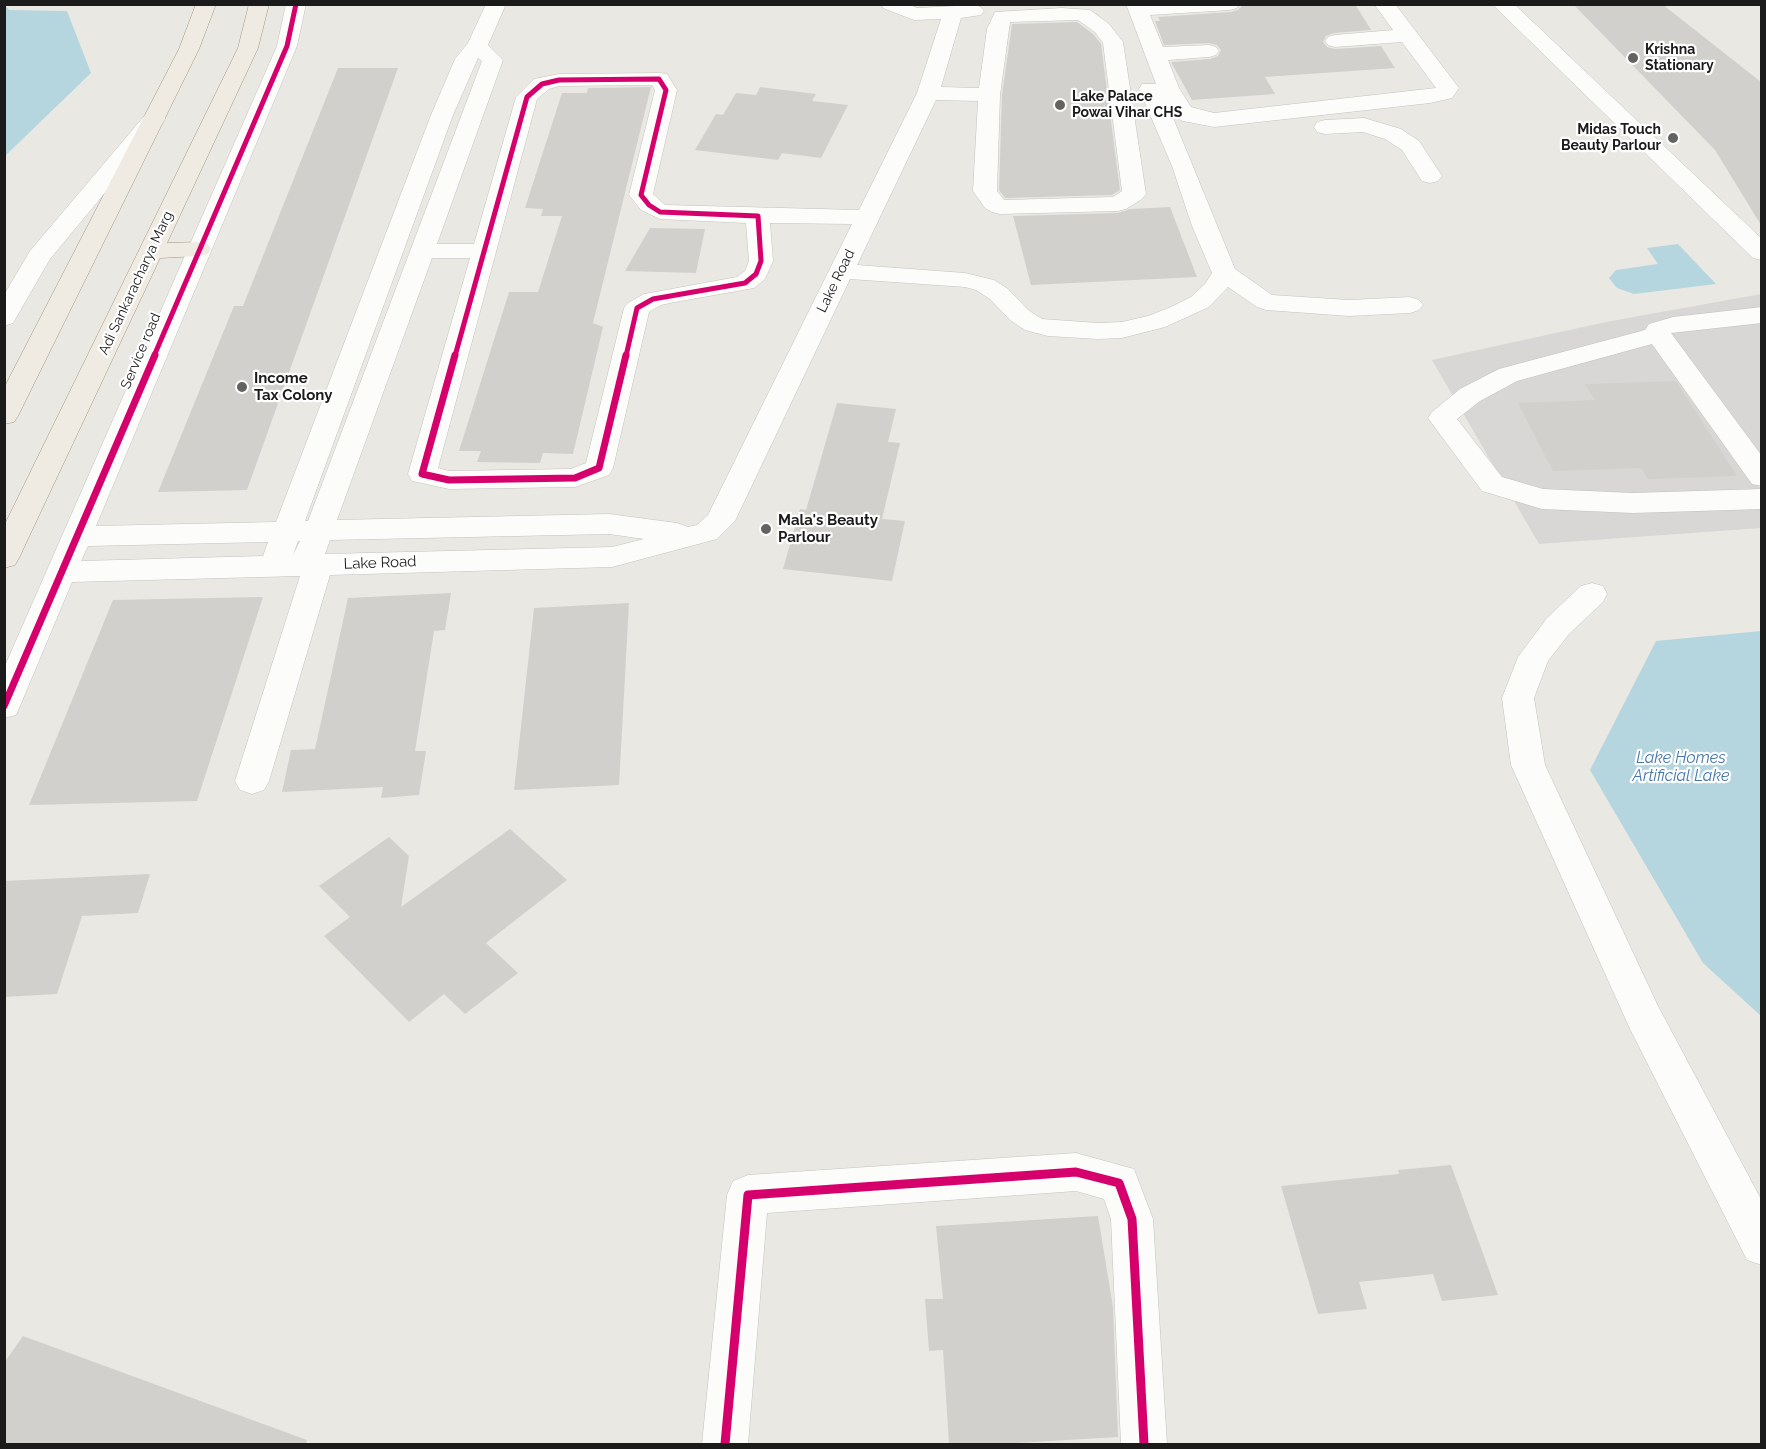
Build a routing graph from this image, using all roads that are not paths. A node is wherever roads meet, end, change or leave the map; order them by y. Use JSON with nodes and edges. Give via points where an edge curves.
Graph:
{"nodes":[{"id":1,"x":206,"y":4,"type":"edge"},
{"id":2,"x":259,"y":4,"type":"edge"},
{"id":3,"x":296,"y":4,"type":"edge"},
{"id":4,"x":496,"y":4,"type":"edge"},
{"id":5,"x":890,"y":4,"type":"edge"},
{"id":6,"x":1115,"y":4,"type":"edge"},
{"id":7,"x":1230,"y":4,"type":"edge"},
{"id":8,"x":1384,"y":4,"type":"edge"},
{"id":9,"x":1502,"y":4,"type":"edge"},
{"id":10,"x":1100,"y":5,"type":"edge"},
{"id":11,"x":1137,"y":7,"type":"edge"},
{"id":12,"x":1061,"y":10,"type":"junction"},
{"id":13,"x":953,"y":12,"type":"junction"},
{"id":14,"x":1407,"y":35,"type":"junction"},
{"id":15,"x":1335,"y":41,"type":"dead end"},
{"id":16,"x":477,"y":46,"type":"junction"},
{"id":17,"x":1209,"y":51,"type":"dead end"},
{"id":18,"x":1155,"y":54,"type":"junction"},
{"id":19,"x":928,"y":93,"type":"junction"},
{"id":20,"x":989,"y":95,"type":"junction"},
{"id":21,"x":155,"y":117,"type":"junction"},
{"id":22,"x":1171,"y":138,"type":"junction"},
{"id":23,"x":1430,"y":176,"type":"dead end"},
{"id":24,"x":758,"y":216,"type":"junction"},
{"id":25,"x":868,"y":217,"type":"junction"},
{"id":26,"x":1756,"y":241,"type":"edge"},
{"id":27,"x":199,"y":249,"type":"junction"},
{"id":28,"x":422,"y":250,"type":"junction"},
{"id":29,"x":152,"y":251,"type":"junction"},
{"id":30,"x":484,"y":251,"type":"junction"},
{"id":31,"x":841,"y":271,"type":"junction"},
{"id":32,"x":1224,"y":273,"type":"junction"},
{"id":33,"x":403,"y":301,"type":"junction"},
{"id":34,"x":373,"y":302,"type":"junction"},
{"id":35,"x":1410,"y":305,"type":"dead end"},
{"id":36,"x":1761,"y":315,"type":"edge"},
{"id":37,"x":4,"y":318,"type":"edge"},
{"id":38,"x":1658,"y":334,"type":"junction"},
{"id":39,"x":4,"y":417,"type":"edge"},
{"id":40,"x":1761,"y":477,"type":"edge"},
{"id":41,"x":1761,"y":499,"type":"edge"},
{"id":42,"x":318,"y":530,"type":"junction"},
{"id":43,"x":286,"y":531,"type":"junction"},
{"id":44,"x":697,"y":535,"type":"junction"},
{"id":45,"x":76,"y":536,"type":"junction"},
{"id":46,"x":4,"y":558,"type":"edge"},
{"id":47,"x":312,"y":565,"type":"junction"},
{"id":48,"x":274,"y":566,"type":"junction"},
{"id":49,"x":61,"y":572,"type":"junction"},
{"id":50,"x":1592,"y":594,"type":"dead end"},
{"id":51,"x":4,"y":706,"type":"edge"},
{"id":52,"x":252,"y":781,"type":"dead end"},
{"id":53,"x":1761,"y":1245,"type":"edge"},
{"id":54,"x":725,"y":1444,"type":"edge"},
{"id":55,"x":1144,"y":1444,"type":"edge"}],
"edges":[{"from":1,"to":21,"type":"main road","via":[[189,49]]},
{"from":2,"to":29,"type":"main road","name":"Adi Sankaracharya Marg","via":[[248,48]]},
{"from":3,"to":27,"type":"street","name":"Service road","via":[[287,46]]},
{"from":4,"to":16,"type":"street"},
{"from":5,"to":13,"type":"street","via":[[914,14]]},
{"from":6,"to":22,"type":"street"},
{"from":7,"to":11,"type":"street"},
{"from":8,"to":14,"type":"street"},
{"from":9,"to":26,"type":"street"},
{"from":10,"to":12,"type":"street"},
{"from":11,"to":18,"type":"street"},
{"from":12,"to":13,"type":"street"},
{"from":12,"to":20,"type":"street","via":[[1002,16],[996,28]]},
{"from":12,"to":20,"type":"street","via":[[1083,14],[1113,42],[1134,194],[1118,204],[1000,207],[993,203],[985,191]]},
{"from":13,"to":19,"type":"street","name":"Lake Road"},
{"from":14,"to":15,"type":"street"},
{"from":14,"to":18,"type":"street","via":[[1448,88],[1444,93],[1214,120],[1183,112],[1168,88]]},
{"from":16,"to":28,"type":"street","via":[[493,60]]},
{"from":16,"to":34,"type":"street","via":[[465,59]]},
{"from":17,"to":18,"type":"street"},
{"from":19,"to":20,"type":"street"},
{"from":19,"to":25,"type":"street","name":"Lake Road"},
{"from":21,"to":37,"type":"street","via":[[39,256]]},
{"from":21,"to":39,"type":"main road"},
{"from":22,"to":23,"type":"street","via":[[1364,125],[1393,134],[1411,146]]},
{"from":22,"to":32,"type":"street"},
{"from":24,"to":25,"type":"street"},
{"from":24,"to":30,"type":"street","via":[[660,212],[641,195],[666,90],[658,79],[559,80],[542,84],[526,97]]},
{"from":24,"to":30,"type":"street","via":[[761,261],[756,274],[745,283],[664,296],[637,308],[599,468],[575,478],[449,480],[422,474]]},
{"from":25,"to":31,"type":"street","name":"Lake Road"},
{"from":27,"to":29,"type":"main road"},
{"from":27,"to":45,"type":"street","name":"Service road"},
{"from":28,"to":30,"type":"street"},
{"from":28,"to":33,"type":"street"},
{"from":29,"to":46,"type":"main road","name":"Adi Sankaracharya Marg"},
{"from":31,"to":32,"type":"street","via":[[965,280],[985,285],[1034,324],[1098,332],[1156,322],[1180,312],[1200,302]]},
{"from":31,"to":44,"type":"street","name":"Lake Road","via":[[720,520]]},
{"from":32,"to":35,"type":"street","via":[[1266,302],[1349,308]]},
{"from":33,"to":34,"type":"street"},
{"from":33,"to":42,"type":"street"},
{"from":34,"to":43,"type":"street"},
{"from":36,"to":38,"type":"street","via":[[1665,327],[1658,329]]},
{"from":38,"to":40,"type":"street"},
{"from":38,"to":41,"type":"street","via":[[1508,375],[1470,395],[1442,418],[1492,484],[1542,499],[1633,503]]},
{"from":42,"to":43,"type":"street"},
{"from":42,"to":44,"type":"street","via":[[609,524]]},
{"from":42,"to":47,"type":"street"},
{"from":43,"to":45,"type":"street"},
{"from":43,"to":48,"type":"street"},
{"from":44,"to":47,"type":"street","name":"Lake Road","via":[[612,557]]},
{"from":45,"to":49,"type":"street","name":"Service road"},
{"from":47,"to":48,"type":"street","name":"Lake Road"},
{"from":47,"to":52,"type":"street"},
{"from":48,"to":49,"type":"street","name":"Lake Road"},
{"from":49,"to":51,"type":"street","name":"Service road"},
{"from":50,"to":53,"type":"street","via":[[1558,626],[1534,657],[1518,698],[1528,765],[1644,1017]]},
{"from":54,"to":55,"type":"street","via":[[748,1196],[1076,1172],[1119,1183],[1132,1218]]}]}
